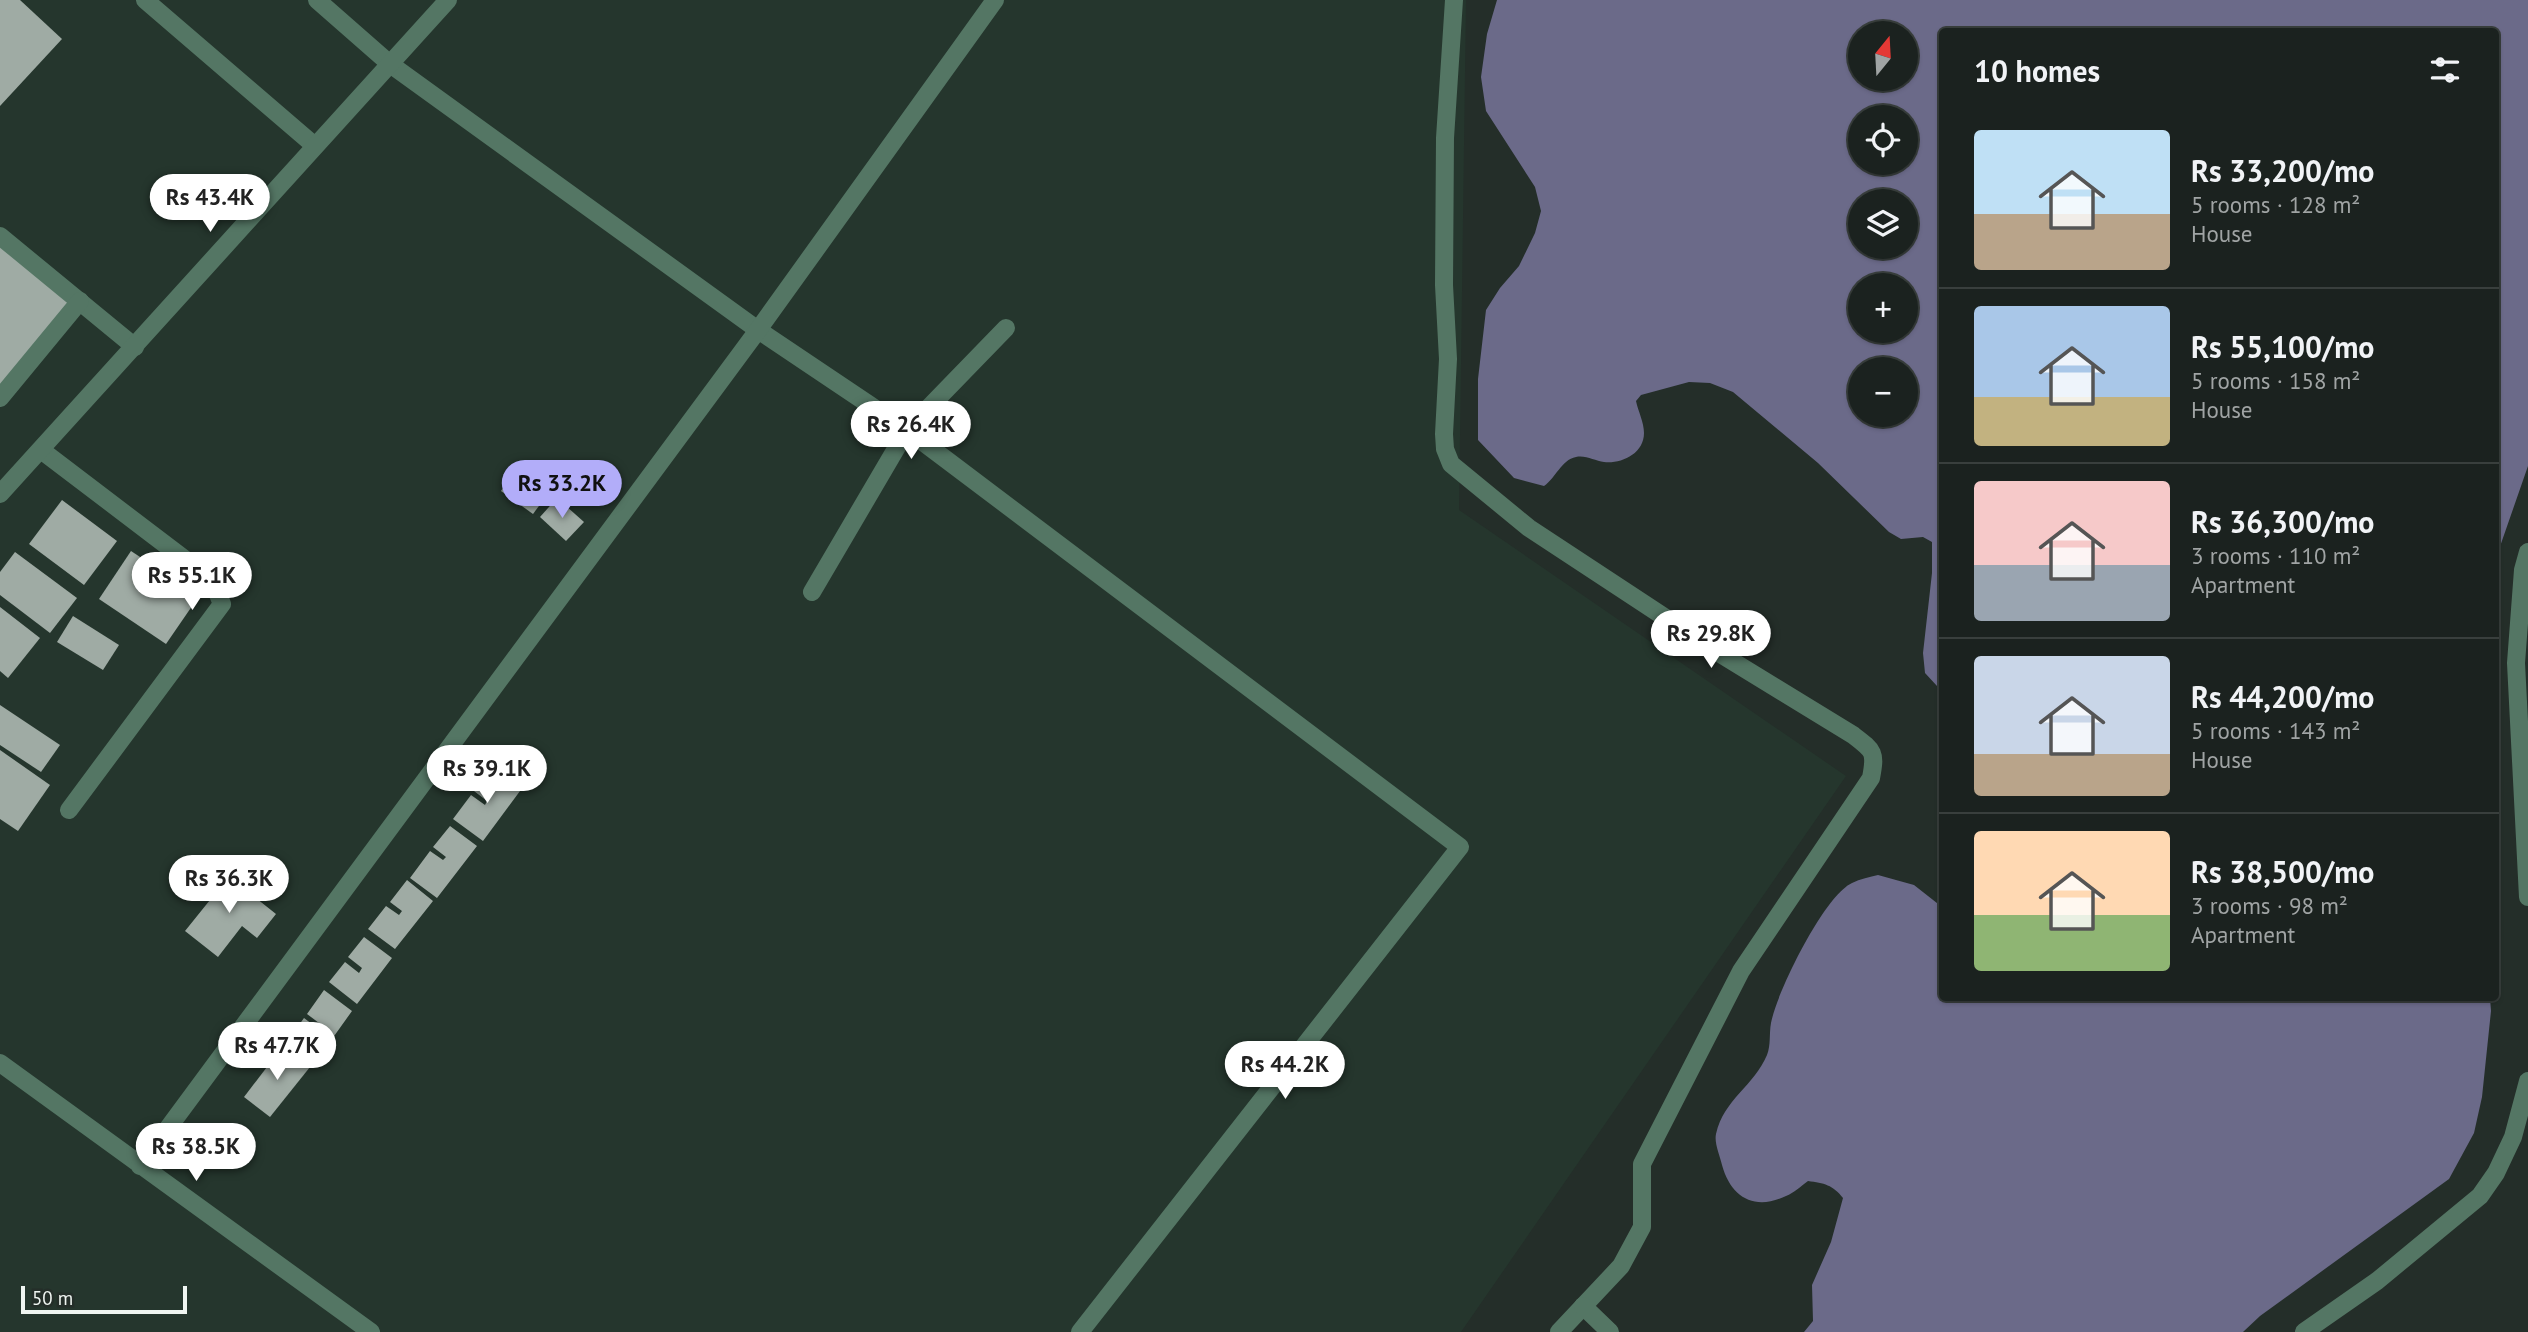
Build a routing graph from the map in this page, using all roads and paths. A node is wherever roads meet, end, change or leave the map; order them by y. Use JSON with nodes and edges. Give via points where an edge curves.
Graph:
{"nodes":[{"id":1,"x":145,"y":0,"type":"edge"},
{"id":2,"x":317,"y":0,"type":"edge"},
{"id":3,"x":448,"y":0,"type":"edge"},
{"id":4,"x":995,"y":0,"type":"edge"},
{"id":5,"x":1454,"y":0,"type":"edge"},
{"id":6,"x":390,"y":64,"type":"junction"},
{"id":7,"x":315,"y":146,"type":"junction"},
{"id":8,"x":0,"y":236,"type":"edge"},
{"id":9,"x":80,"y":301,"type":"junction"},
{"id":10,"x":1006,"y":328,"type":"dead end"},
{"id":11,"x":758,"y":330,"type":"junction"},
{"id":12,"x":135,"y":347,"type":"junction"},
{"id":13,"x":0,"y":398,"type":"edge"},
{"id":14,"x":907,"y":430,"type":"junction"},
{"id":15,"x":41,"y":450,"type":"junction"},
{"id":16,"x":0,"y":494,"type":"edge"},
{"id":17,"x":2528,"y":552,"type":"edge"},
{"id":18,"x":812,"y":592,"type":"dead end"},
{"id":19,"x":69,"y":810,"type":"dead end"},
{"id":20,"x":2528,"y":897,"type":"edge"},
{"id":21,"x":0,"y":1063,"type":"edge"},
{"id":22,"x":2528,"y":1081,"type":"edge"},
{"id":23,"x":140,"y":1166,"type":"junction"},
{"id":24,"x":1583,"y":1306,"type":"junction"},
{"id":25,"x":371,"y":1332,"type":"edge"},
{"id":26,"x":1080,"y":1332,"type":"edge"},
{"id":27,"x":1559,"y":1332,"type":"edge"},
{"id":28,"x":1610,"y":1332,"type":"edge"},
{"id":29,"x":2304,"y":1332,"type":"edge"}],
"edges":[{"from":1,"to":7,"type":"street"},
{"from":2,"to":6,"type":"street"},
{"from":3,"to":6,"type":"street"},
{"from":4,"to":11,"type":"street"},
{"from":5,"to":24,"type":"street","via":[[1445,138],[1444,285],[1448,359],[1444,434],[1451,464],[1530,528],[1853,735],[1871,749],[1874,758],[1871,778],[1741,971],[1642,1164],[1642,1227],[1621,1266]]},
{"from":6,"to":7,"type":"street"},
{"from":6,"to":11,"type":"street"},
{"from":7,"to":12,"type":"street"},
{"from":8,"to":9,"type":"street"},
{"from":9,"to":12,"type":"street"},
{"from":9,"to":13,"type":"street"},
{"from":10,"to":14,"type":"street"},
{"from":11,"to":14,"type":"street"},
{"from":11,"to":23,"type":"street"},
{"from":12,"to":15,"type":"street"},
{"from":14,"to":18,"type":"street"},
{"from":14,"to":26,"type":"street","via":[[1460,847]]},
{"from":15,"to":16,"type":"street"},
{"from":15,"to":19,"type":"street","via":[[212,580],[222,604]]},
{"from":17,"to":20,"type":"street","via":[[2516,663]]},
{"from":21,"to":23,"type":"street"},
{"from":22,"to":29,"type":"street","via":[[2514,1136],[2480,1195],[2377,1281]]},
{"from":23,"to":25,"type":"street"},
{"from":24,"to":27,"type":"street"},
{"from":24,"to":28,"type":"street"}]}
